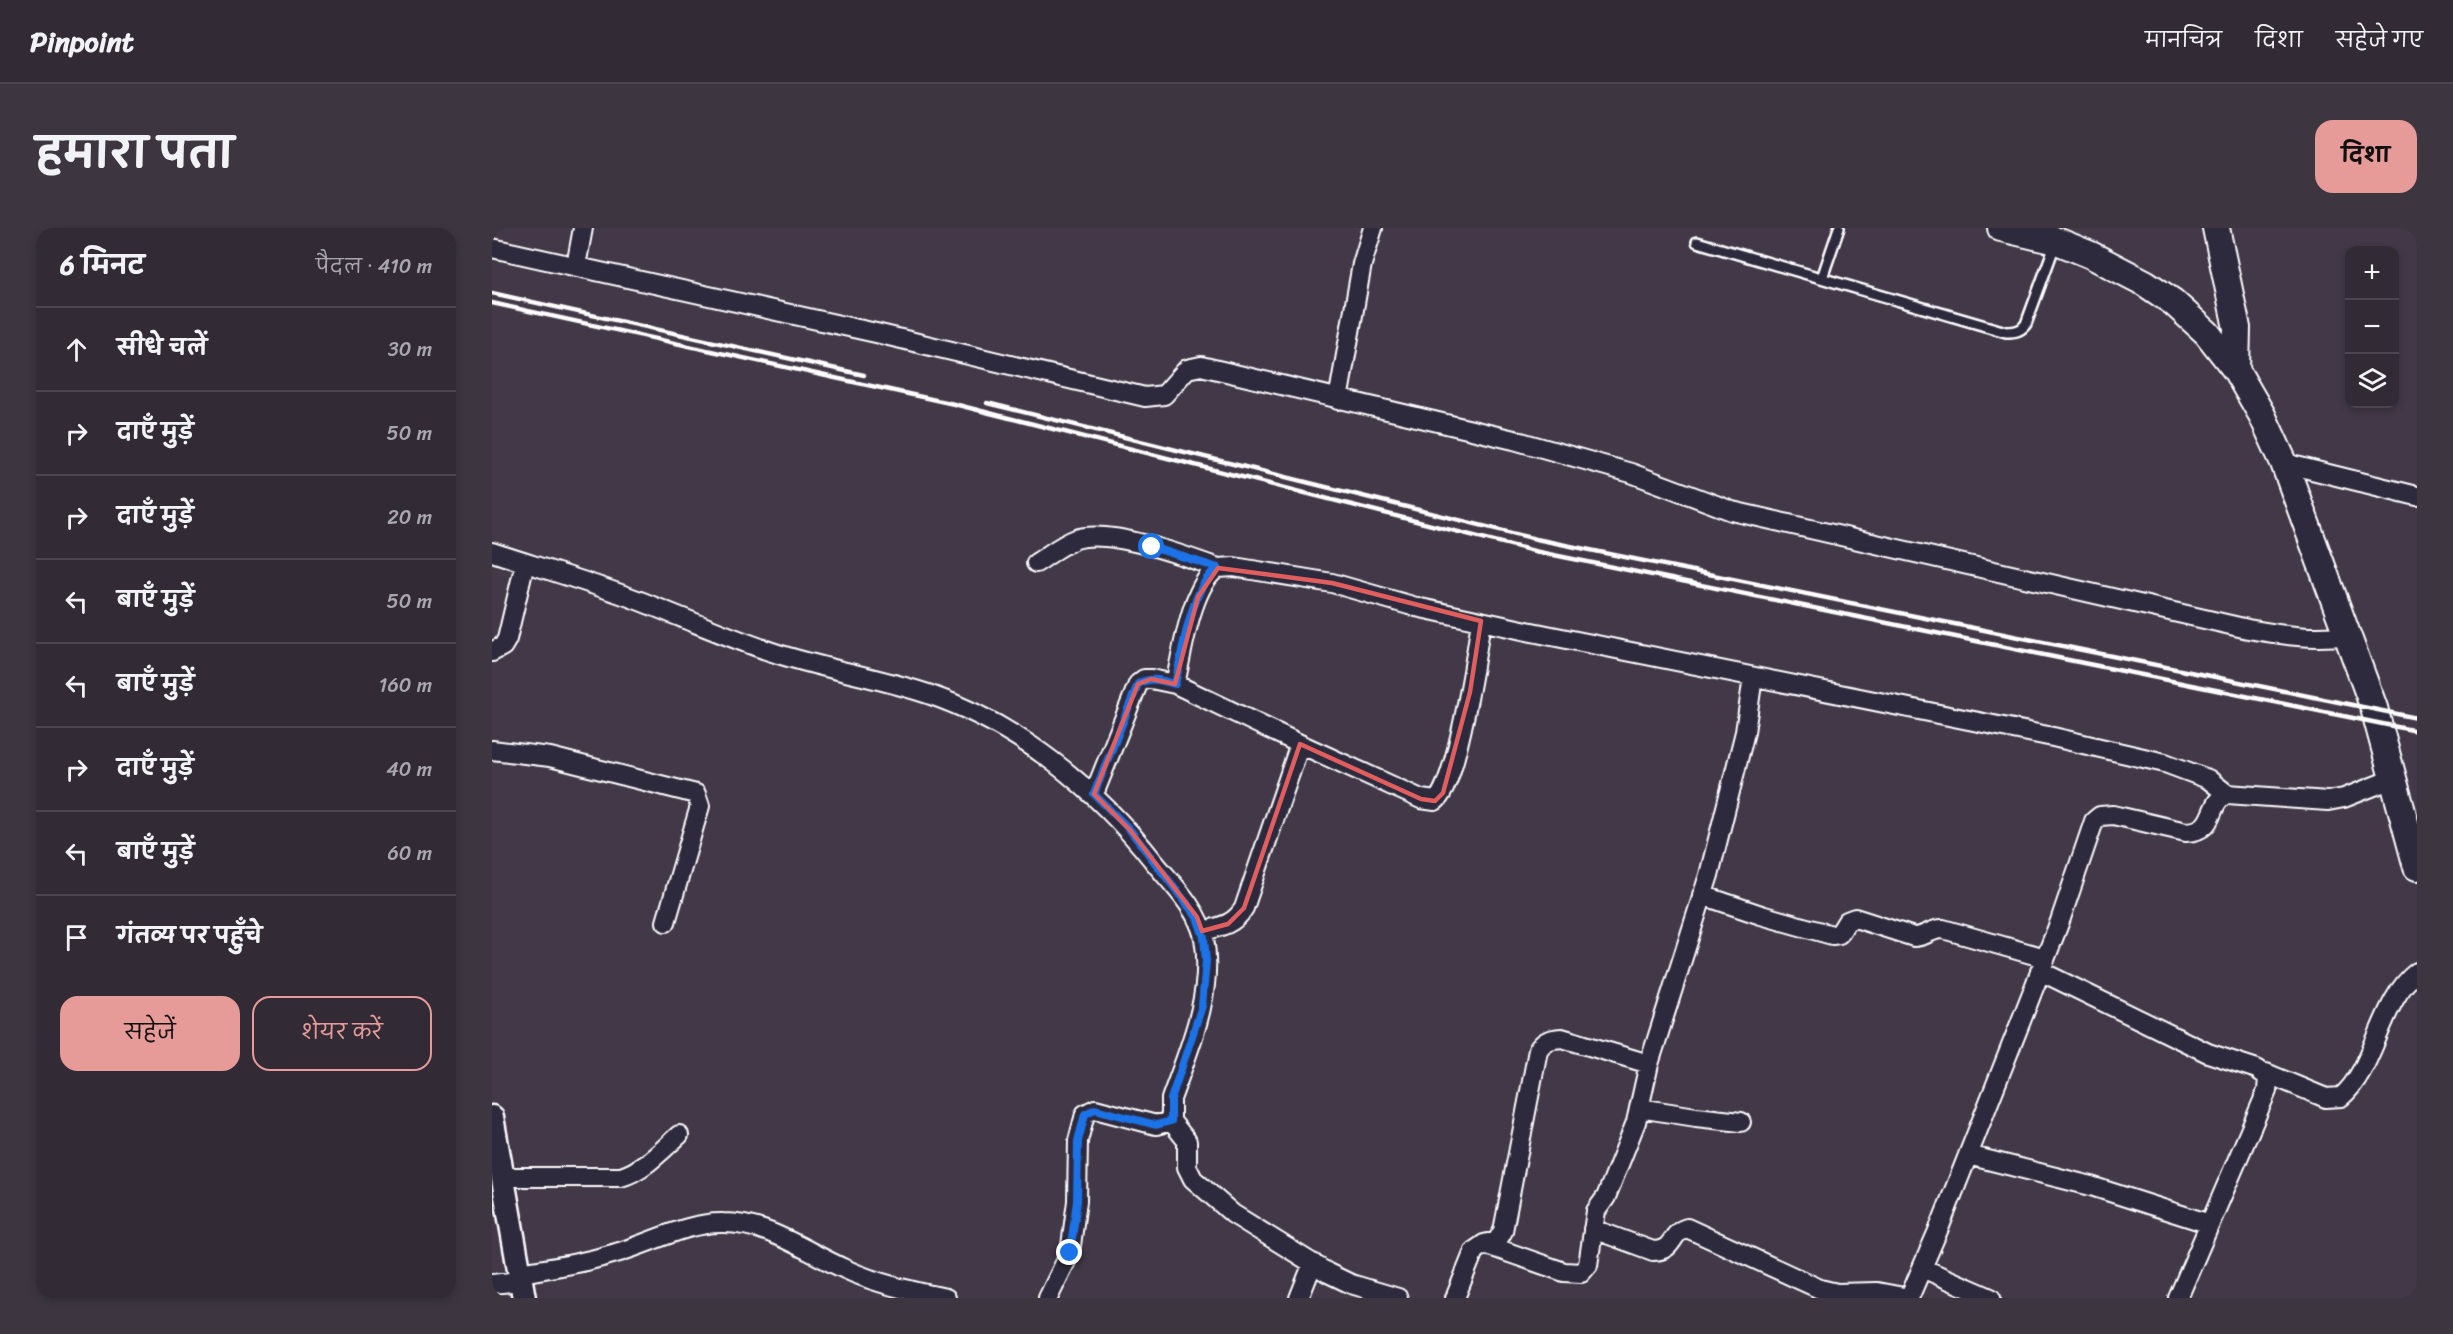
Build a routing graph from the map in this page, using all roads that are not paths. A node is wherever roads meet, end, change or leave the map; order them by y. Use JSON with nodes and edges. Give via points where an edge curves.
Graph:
{"nodes":[{"id":1,"x":583,"y":228,"type":"edge"},
{"id":2,"x":1373,"y":228,"type":"edge"},
{"id":3,"x":1839,"y":228,"type":"edge"},
{"id":4,"x":2001,"y":228,"type":"edge"},
{"id":5,"x":2216,"y":228,"type":"edge"},
{"id":6,"x":2057,"y":242,"type":"junction"},
{"id":7,"x":1696,"y":243,"type":"dead end"},
{"id":8,"x":492,"y":248,"type":"edge"},
{"id":9,"x":576,"y":266,"type":"junction"},
{"id":10,"x":1822,"y":278,"type":"junction"},
{"id":11,"x":2236,"y":370,"type":"junction"},
{"id":12,"x":1338,"y":400,"type":"junction"},
{"id":13,"x":2284,"y":463,"type":"junction"},
{"id":14,"x":2417,"y":496,"type":"edge"},
{"id":15,"x":492,"y":552,"type":"edge"},
{"id":16,"x":525,"y":563,"type":"junction"},
{"id":17,"x":1036,"y":563,"type":"dead end"},
{"id":18,"x":1218,"y":568,"type":"junction"},
{"id":19,"x":1481,"y":621,"type":"junction"},
{"id":20,"x":2348,"y":635,"type":"junction"},
{"id":21,"x":492,"y":652,"type":"edge"},
{"id":22,"x":1753,"y":677,"type":"junction"},
{"id":23,"x":1175,"y":684,"type":"junction"},
{"id":24,"x":1300,"y":744,"type":"junction"},
{"id":25,"x":492,"y":750,"type":"edge"},
{"id":26,"x":2392,"y":779,"type":"junction"},
{"id":27,"x":1094,"y":794,"type":"junction"},
{"id":28,"x":2227,"y":794,"type":"junction"},
{"id":29,"x":2417,"y":867,"type":"edge"},
{"id":30,"x":1702,"y":895,"type":"junction"},
{"id":31,"x":666,"y":922,"type":"dead end"},
{"id":32,"x":1202,"y":931,"type":"junction"},
{"id":33,"x":2043,"y":965,"type":"junction"},
{"id":34,"x":2417,"y":972,"type":"edge"},
{"id":35,"x":1649,"y":1064,"type":"junction"},
{"id":36,"x":2266,"y":1073,"type":"junction"},
{"id":37,"x":1639,"y":1108,"type":"junction"},
{"id":38,"x":492,"y":1117,"type":"edge"},
{"id":39,"x":1171,"y":1121,"type":"junction"},
{"id":40,"x":1741,"y":1122,"type":"dead end"},
{"id":41,"x":679,"y":1135,"type":"dead end"},
{"id":42,"x":1968,"y":1155,"type":"junction"},
{"id":43,"x":502,"y":1177,"type":"junction"},
{"id":44,"x":2210,"y":1224,"type":"junction"},
{"id":45,"x":1593,"y":1229,"type":"junction"},
{"id":46,"x":1484,"y":1244,"type":"junction"},
{"id":47,"x":1313,"y":1263,"type":"junction"},
{"id":48,"x":1922,"y":1268,"type":"junction"},
{"id":49,"x":492,"y":1284,"type":"edge"},
{"id":50,"x":522,"y":1284,"type":"edge"},
{"id":51,"x":946,"y":1298,"type":"edge"},
{"id":52,"x":1048,"y":1298,"type":"edge"},
{"id":53,"x":1299,"y":1298,"type":"edge"},
{"id":54,"x":1398,"y":1298,"type":"edge"},
{"id":55,"x":1455,"y":1298,"type":"edge"},
{"id":56,"x":1909,"y":1298,"type":"edge"},
{"id":57,"x":1991,"y":1298,"type":"edge"},
{"id":58,"x":2178,"y":1298,"type":"edge"}],
"edges":[{"from":1,"to":9,"type":"street"},
{"from":2,"to":12,"type":"street","via":[[1362,264]]},
{"from":3,"to":10,"type":"lane"},
{"from":4,"to":6,"type":"main road"},
{"from":5,"to":11,"type":"main road","via":[[2237,328]]},
{"from":6,"to":10,"type":"lane","via":[[2026,324],[2014,332]]},
{"from":6,"to":11,"type":"main road","via":[[2119,268],[2173,302],[2206,333]]},
{"from":7,"to":10,"type":"lane"},
{"from":8,"to":9,"type":"street"},
{"from":9,"to":12,"type":"street","via":[[1145,397],[1164,395],[1187,369],[1201,366]]},
{"from":11,"to":13,"type":"main road"},
{"from":12,"to":20,"type":"street","via":[[1514,440],[1631,473],[1732,511],[2248,629],[2298,637]]},
{"from":13,"to":14,"type":"street"},
{"from":13,"to":20,"type":"main road"},
{"from":15,"to":16,"type":"street"},
{"from":16,"to":21,"type":"street","via":[[507,639]]},
{"from":16,"to":27,"type":"street","via":[[638,600],[771,652],[879,680],[961,707],[1054,761]]},
{"from":17,"to":18,"type":"street","via":[[1065,544],[1090,536],[1152,547]]},
{"from":18,"to":19,"type":"street","via":[[1234,567],[1332,583]]},
{"from":18,"to":23,"type":"street","via":[[1205,580],[1198,597]]},
{"from":19,"to":22,"type":"street"},
{"from":19,"to":24,"type":"street","via":[[1470,692],[1440,798],[1421,799]]},
{"from":20,"to":26,"type":"main road","via":[[2379,723]]},
{"from":22,"to":28,"type":"street","via":[[2165,763],[2208,779]]},
{"from":22,"to":30,"type":"street","via":[[1742,744]]},
{"from":23,"to":24,"type":"street"},
{"from":23,"to":27,"type":"street","via":[[1151,679],[1138,684]]},
{"from":24,"to":32,"type":"street","via":[[1244,908],[1228,924]]},
{"from":25,"to":31,"type":"street","via":[[550,758],[696,794],[700,806]]},
{"from":26,"to":28,"type":"street","via":[[2328,801]]},
{"from":26,"to":29,"type":"main road"},
{"from":27,"to":32,"type":"street","via":[[1130,830],[1197,917]]},
{"from":28,"to":33,"type":"street","via":[[2220,797],[2206,825],[2196,832],[2113,815],[2094,821]]},
{"from":30,"to":33,"type":"street","via":[[1832,935],[1842,933],[1847,921],[1856,918],[1914,937],[1943,929]]},
{"from":30,"to":35,"type":"street"},
{"from":32,"to":39,"type":"street","via":[[1206,961],[1202,1006],[1171,1099]]},
{"from":33,"to":36,"type":"street","via":[[2208,1053]]},
{"from":33,"to":42,"type":"street"},
{"from":34,"to":36,"type":"street","via":[[2400,991],[2358,1077],[2341,1097],[2326,1098]]},
{"from":35,"to":37,"type":"street"},
{"from":35,"to":46,"type":"street","via":[[1562,1038],[1542,1043],[1503,1231],[1497,1241]]},
{"from":36,"to":44,"type":"street","via":[[2266,1091]]},
{"from":37,"to":40,"type":"street"},
{"from":37,"to":45,"type":"street","via":[[1611,1184],[1596,1211]]},
{"from":38,"to":43,"type":"street"},
{"from":39,"to":47,"type":"street","via":[[1187,1141],[1187,1167],[1193,1179],[1233,1214]]},
{"from":39,"to":52,"type":"street","via":[[1156,1125],[1095,1109],[1085,1114],[1078,1141],[1077,1201],[1070,1253]]},
{"from":41,"to":43,"type":"street","via":[[643,1167],[621,1177]]},
{"from":42,"to":44,"type":"street","via":[[2091,1186]]},
{"from":42,"to":48,"type":"street"},
{"from":43,"to":50,"type":"street"},
{"from":44,"to":58,"type":"street"},
{"from":45,"to":46,"type":"street","via":[[1588,1265],[1576,1274]]},
{"from":45,"to":56,"type":"street","via":[[1660,1251],[1687,1228],[1820,1289]]},
{"from":46,"to":55,"type":"street","via":[[1470,1257]]},
{"from":47,"to":53,"type":"street"},
{"from":47,"to":54,"type":"street","via":[[1351,1284]]},
{"from":48,"to":56,"type":"street"},
{"from":48,"to":57,"type":"street"},
{"from":49,"to":50,"type":"street"},
{"from":50,"to":51,"type":"street","via":[[698,1225],[737,1224],[784,1237],[872,1279]]}]}
